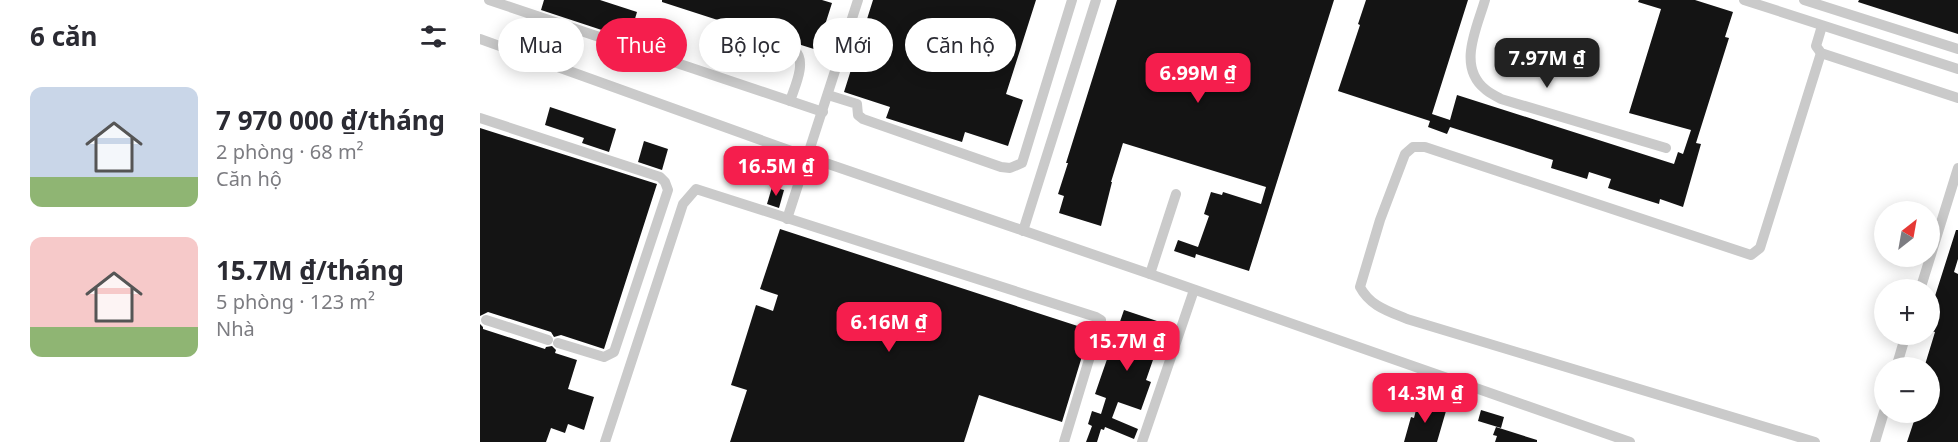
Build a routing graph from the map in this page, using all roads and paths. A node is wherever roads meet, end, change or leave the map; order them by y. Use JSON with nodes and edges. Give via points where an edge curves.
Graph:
{"nodes":[{"id":1,"x":489,"y":0,"type":"edge"},
{"id":2,"x":858,"y":0,"type":"edge"},
{"id":3,"x":1072,"y":0,"type":"edge"},
{"id":4,"x":1096,"y":0,"type":"edge"},
{"id":5,"x":1485,"y":0,"type":"edge"},
{"id":6,"x":1744,"y":0,"type":"edge"},
{"id":7,"x":1804,"y":0,"type":"edge"},
{"id":8,"x":523,"y":5,"type":"edge"},
{"id":9,"x":1822,"y":26,"type":"junction"},
{"id":10,"x":480,"y":39,"type":"edge"},
{"id":11,"x":1958,"y":50,"type":"edge"},
{"id":12,"x":1821,"y":53,"type":"junction"},
{"id":13,"x":1958,"y":69,"type":"edge"},
{"id":14,"x":799,"y":72,"type":"edge"},
{"id":15,"x":828,"y":95,"type":"junction"},
{"id":16,"x":1958,"y":98,"type":"edge"},
{"id":17,"x":790,"y":101,"type":"junction"},
{"id":18,"x":823,"y":112,"type":"junction"},
{"id":19,"x":480,"y":118,"type":"edge"},
{"id":20,"x":1666,"y":148,"type":"dead end"},
{"id":21,"x":808,"y":157,"type":"junction"},
{"id":22,"x":1958,"y":168,"type":"edge"},
{"id":23,"x":1176,"y":194,"type":"dead end"},
{"id":24,"x":787,"y":219,"type":"junction"},
{"id":25,"x":1023,"y":231,"type":"junction"},
{"id":26,"x":1150,"y":274,"type":"junction"},
{"id":27,"x":1923,"y":279,"type":"edge"},
{"id":28,"x":1194,"y":290,"type":"junction"},
{"id":29,"x":486,"y":320,"type":"dead end"},
{"id":30,"x":1881,"y":423,"type":"edge"},
{"id":31,"x":605,"y":442,"type":"edge"},
{"id":32,"x":1064,"y":442,"type":"edge"},
{"id":33,"x":1142,"y":442,"type":"edge"},
{"id":34,"x":1630,"y":442,"type":"edge"},
{"id":35,"x":1815,"y":442,"type":"edge"},
{"id":36,"x":1875,"y":442,"type":"edge"}],
"edges":[{"from":1,"to":8,"type":"lane"},
{"from":2,"to":15,"type":"lane"},
{"from":3,"to":15,"type":"lane","via":[[1022,164],[1015,167],[1001,167],[863,119],[858,115],[857,104]]},
{"from":4,"to":25,"type":"lane"},
{"from":5,"to":20,"type":"lane","via":[[1470,54],[1471,68],[1485,89],[1501,99]]},
{"from":6,"to":9,"type":"lane"},
{"from":7,"to":11,"type":"lane"},
{"from":8,"to":17,"type":"lane"},
{"from":9,"to":12,"type":"lane","via":[[1816,46]]},
{"from":9,"to":13,"type":"lane"},
{"from":10,"to":21,"type":"lane"},
{"from":12,"to":16,"type":"lane"},
{"from":12,"to":35,"type":"lane","via":[[1760,248],[1750,255],[1425,147],[1413,147],[1405,154],[1380,220],[1360,287],[1382,309],[1407,319]]},
{"from":14,"to":17,"type":"lane"},
{"from":15,"to":18,"type":"lane"},
{"from":17,"to":18,"type":"lane"},
{"from":18,"to":21,"type":"lane"},
{"from":19,"to":29,"type":"lane","via":[[660,177],[668,190],[614,352],[604,357]]},
{"from":21,"to":24,"type":"lane"},
{"from":21,"to":25,"type":"lane"},
{"from":22,"to":27,"type":"lane"},
{"from":23,"to":26,"type":"lane"},
{"from":24,"to":31,"type":"lane","via":[[696,189],[690,195],[683,204]]},
{"from":24,"to":32,"type":"lane","via":[[1101,320]]},
{"from":25,"to":26,"type":"lane"},
{"from":26,"to":28,"type":"lane"},
{"from":28,"to":33,"type":"lane"},
{"from":28,"to":34,"type":"lane"},
{"from":30,"to":36,"type":"lane"}]}
